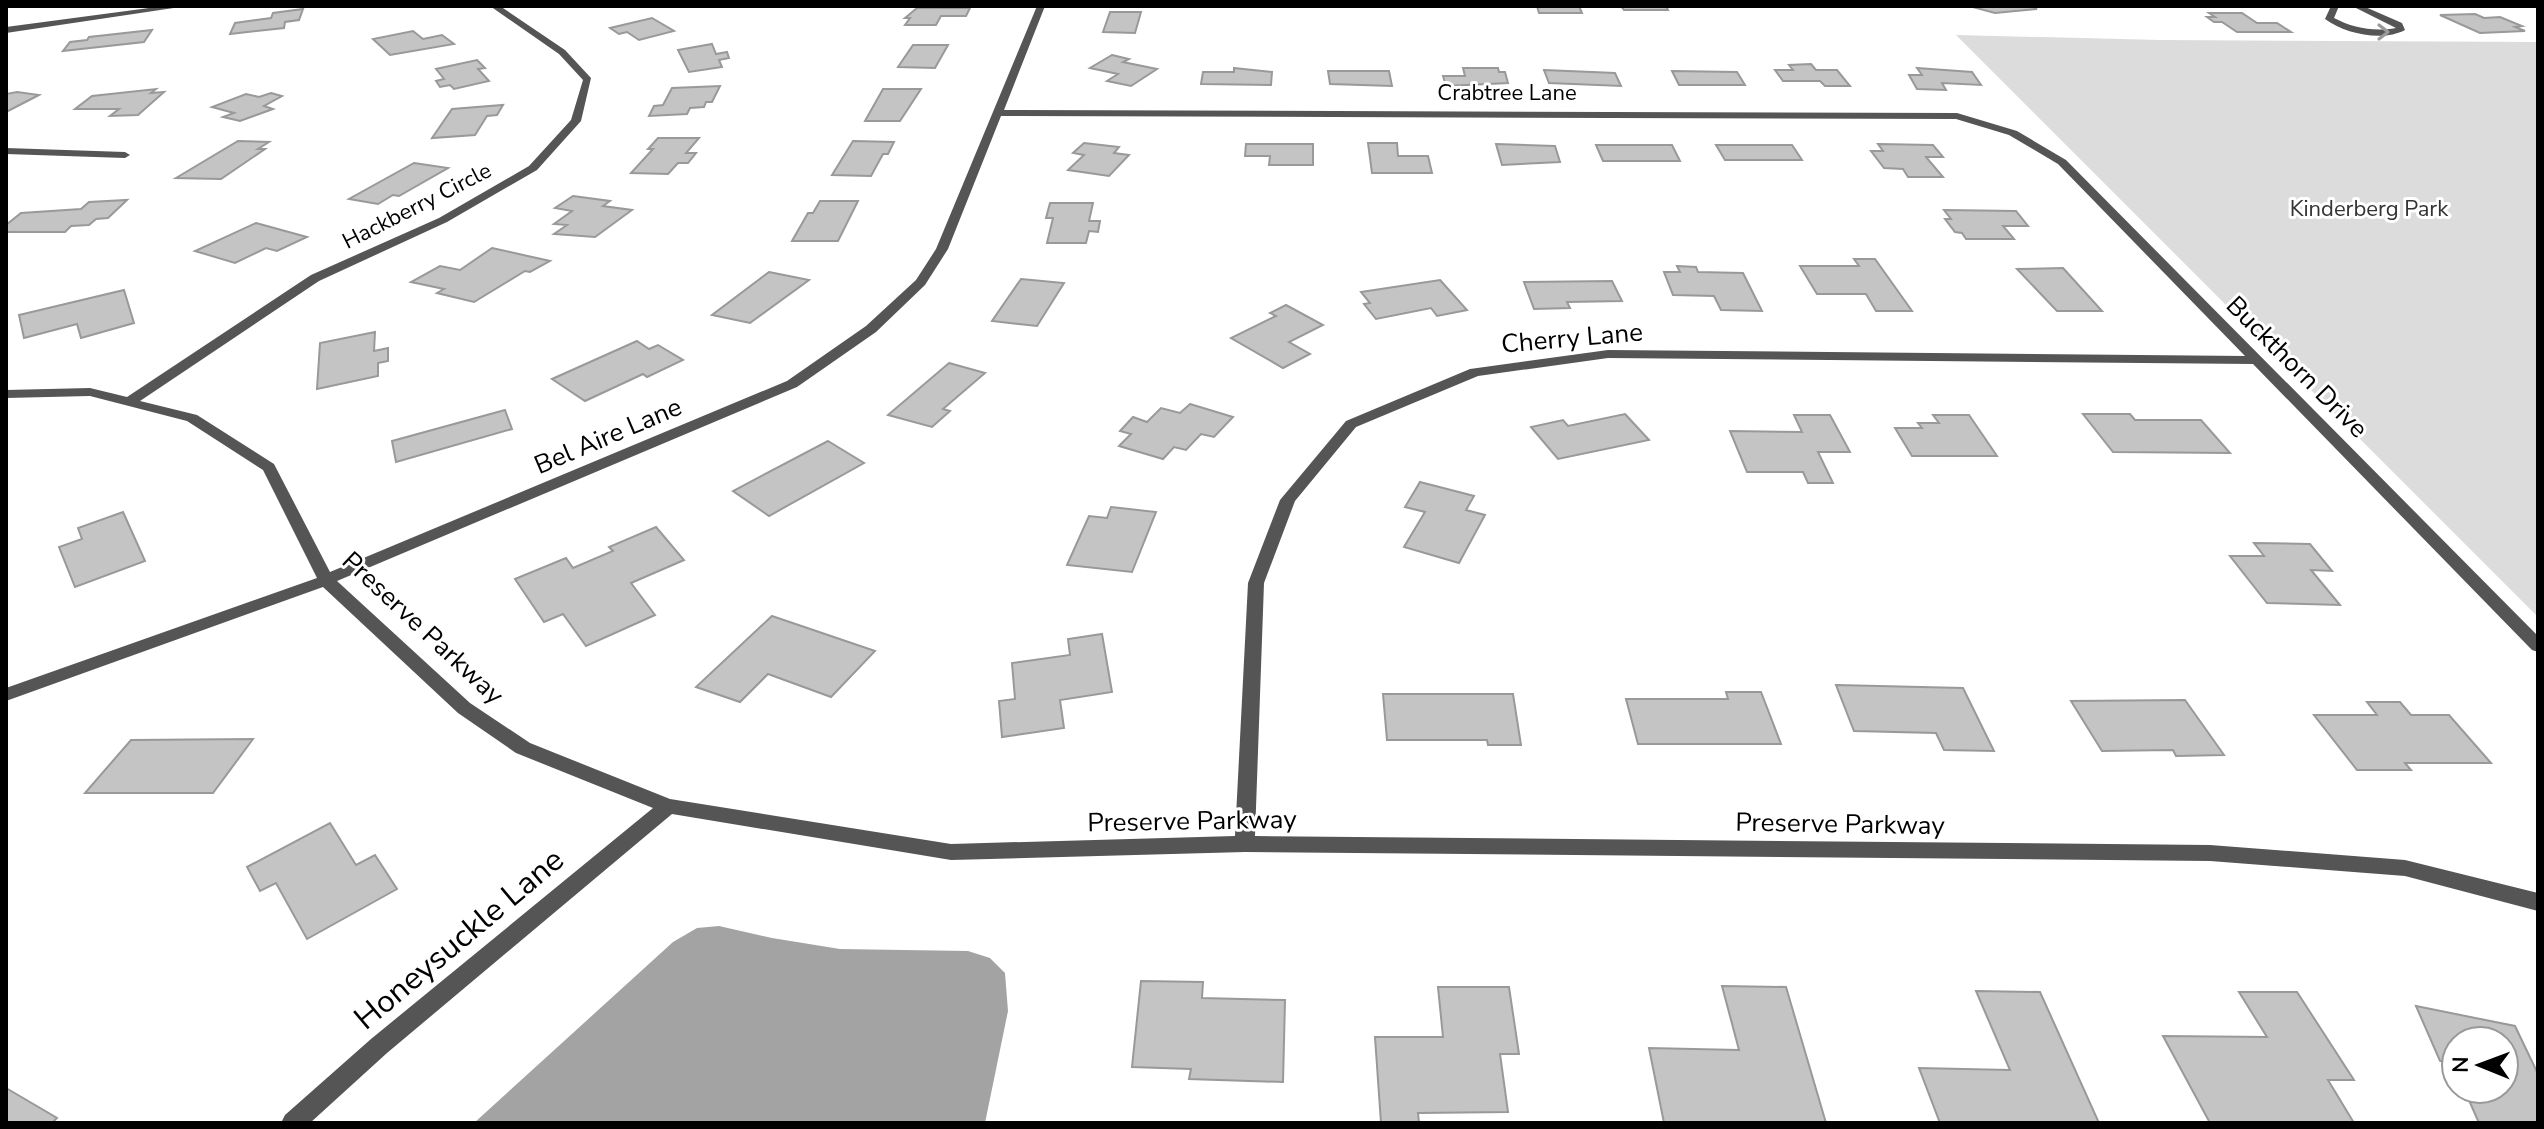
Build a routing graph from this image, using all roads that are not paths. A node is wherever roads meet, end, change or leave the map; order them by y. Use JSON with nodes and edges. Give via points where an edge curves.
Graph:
{"nodes":[{"id":1,"x":183,"y":6,"type":"edge"},
{"id":2,"x":494,"y":6,"type":"edge"},
{"id":3,"x":1041,"y":6,"type":"edge"},
{"id":4,"x":2335,"y":6,"type":"edge"},
{"id":5,"x":2356,"y":6,"type":"edge"},
{"id":6,"x":6,"y":30,"type":"edge"},
{"id":7,"x":998,"y":113,"type":"junction"},
{"id":8,"x":2013,"y":133,"type":"joint"},
{"id":9,"x":6,"y":151,"type":"edge"},
{"id":10,"x":125,"y":155,"type":"dead end"},
{"id":11,"x":2256,"y":360,"type":"junction"},
{"id":12,"x":6,"y":394,"type":"edge"},
{"id":13,"x":129,"y":402,"type":"junction"},
{"id":14,"x":326,"y":580,"type":"junction"},
{"id":15,"x":2538,"y":646,"type":"edge"},
{"id":16,"x":6,"y":695,"type":"edge"},
{"id":17,"x":668,"y":806,"type":"junction"},
{"id":18,"x":1245,"y":844,"type":"junction"},
{"id":19,"x":2538,"y":902,"type":"edge"},
{"id":20,"x":293,"y":1123,"type":"edge"}],
"edges":[{"from":1,"to":6,"type":"street"},
{"from":2,"to":13,"type":"street","name":"Hackberry Circle","via":[[562,52],[588,80],[576,121],[533,168],[443,220],[315,278]]},
{"from":3,"to":7,"type":"street","name":"Bel Aire Lane"},
{"from":4,"to":5,"type":"street","one_way":true,"via":[[2329,19],[2340,26],[2401,30],[2388,18]]},
{"from":7,"to":8,"type":"street","name":"Crabtree Lane","via":[[1869,114],[1957,116]]},
{"from":7,"to":14,"type":"street","name":"Bel Aire Lane","via":[[942,249],[921,282],[871,329],[792,384]]},
{"from":8,"to":11,"type":"street","name":"Buckthorn Drive","via":[[2062,162]]},
{"from":9,"to":10,"type":"street"},
{"from":11,"to":15,"type":"street","name":"Buckthorn Drive"},
{"from":11,"to":18,"type":"street","name":"Cherry Lane","via":[[1608,354],[1475,372],[1351,424],[1288,500],[1256,583]]},
{"from":12,"to":13,"type":"street","name":"Preserve Parkway","via":[[90,392]]},
{"from":13,"to":14,"type":"street","name":"Preserve Parkway","via":[[192,418],[269,467]]},
{"from":14,"to":16,"type":"street","name":"Bel Aire Lane"},
{"from":14,"to":17,"type":"street","name":"Preserve Parkway","via":[[464,708],[523,748]]},
{"from":17,"to":18,"type":"street","name":"Preserve Parkway","via":[[951,852]]},
{"from":17,"to":20,"type":"street","name":"Honeysuckle Lane"},
{"from":18,"to":19,"type":"street","name":"Preserve Parkway","via":[[2210,853],[2405,868]]}]}
